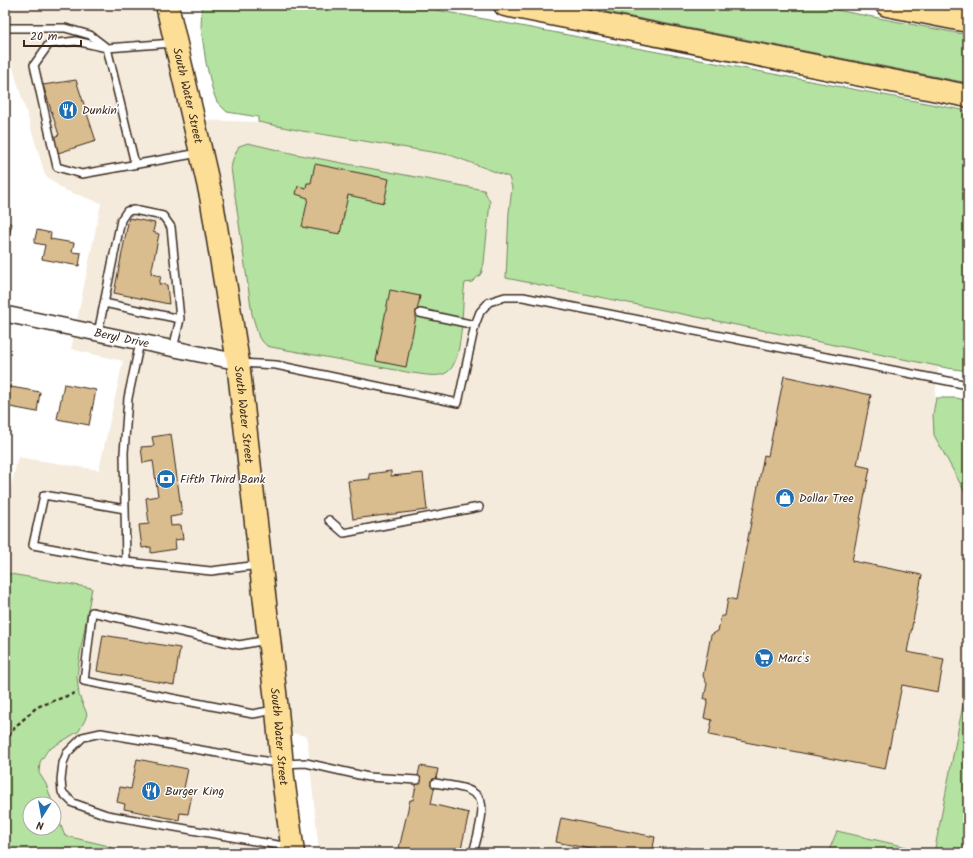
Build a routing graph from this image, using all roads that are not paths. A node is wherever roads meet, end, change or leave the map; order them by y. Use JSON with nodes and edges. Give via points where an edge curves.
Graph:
{"nodes":[{"id":1,"x":167,"y":5,"type":"edge"},
{"id":2,"x":505,"y":5,"type":"edge"},
{"id":3,"x":887,"y":5,"type":"edge"},
{"id":4,"x":968,"y":21,"type":"edge"},
{"id":5,"x":6,"y":28,"type":"dead end"},
{"id":6,"x":176,"y":43,"type":"junction"},
{"id":7,"x":107,"y":48,"type":"junction"},
{"id":8,"x":968,"y":96,"type":"edge"},
{"id":9,"x":201,"y":152,"type":"junction"},
{"id":10,"x":135,"y":164,"type":"junction"},
{"id":11,"x":104,"y":303,"type":"junction"},
{"id":12,"x":420,"y":313,"type":"dead end"},
{"id":13,"x":5,"y":314,"type":"edge"},
{"id":14,"x":180,"y":319,"type":"junction"},
{"id":15,"x":475,"y":325,"type":"junction"},
{"id":16,"x":98,"y":334,"type":"junction"},
{"id":17,"x":140,"y":342,"type":"junction"},
{"id":18,"x":173,"y":349,"type":"junction"},
{"id":19,"x":238,"y":362,"type":"junction"},
{"id":20,"x":968,"y":384,"type":"edge"},
{"id":21,"x":479,"y":507,"type":"dead end"},
{"id":22,"x":125,"y":509,"type":"junction"},
{"id":23,"x":329,"y":520,"type":"dead end"},
{"id":24,"x":126,"y":562,"type":"junction"},
{"id":25,"x":260,"y":565,"type":"junction"},
{"id":26,"x":268,"y":639,"type":"junction"},
{"id":27,"x":277,"y":710,"type":"junction"},
{"id":28,"x":282,"y":764,"type":"junction"},
{"id":29,"x":417,"y":780,"type":"dead end"},
{"id":30,"x":435,"y":783,"type":"dead end"},
{"id":31,"x":293,"y":851,"type":"edge"},
{"id":32,"x":473,"y":853,"type":"edge"}],
"edges":[{"from":1,"to":6,"type":"main road","name":"South Water Street"},
{"from":2,"to":8,"type":"main road"},
{"from":3,"to":4,"type":"main road"},
{"from":5,"to":7,"type":"lane","via":[[64,28],[90,35]]},
{"from":6,"to":7,"type":"lane"},
{"from":6,"to":9,"type":"main road","name":"South Water Street"},
{"from":7,"to":10,"type":"lane"},
{"from":7,"to":10,"type":"lane","via":[[76,41],[49,44],[34,66],[57,167],[82,174]]},
{"from":9,"to":10,"type":"lane"},
{"from":9,"to":19,"type":"main road","name":"South Water Street","via":[[211,196]]},
{"from":11,"to":14,"type":"lane"},
{"from":11,"to":14,"type":"lane","via":[[121,220],[127,211],[141,211],[164,216],[171,227]]},
{"from":11,"to":16,"type":"lane"},
{"from":12,"to":15,"type":"lane"},
{"from":13,"to":16,"type":"street","name":"Beryl Drive"},
{"from":14,"to":18,"type":"lane"},
{"from":15,"to":19,"type":"lane","via":[[458,403],[276,365]]},
{"from":15,"to":20,"type":"lane","via":[[480,312],[488,302],[505,297],[523,297]]},
{"from":16,"to":17,"type":"street","name":"Beryl Drive"},
{"from":17,"to":18,"type":"street","name":"Beryl Drive"},
{"from":17,"to":22,"type":"lane","via":[[128,398],[124,453]]},
{"from":18,"to":19,"type":"street","name":"Beryl Drive"},
{"from":19,"to":25,"type":"main road","name":"South Water Street"},
{"from":21,"to":23,"type":"lane","via":[[344,533]]},
{"from":22,"to":24,"type":"lane"},
{"from":22,"to":24,"type":"lane","via":[[44,495],[33,545]]},
{"from":24,"to":25,"type":"lane","via":[[211,571]]},
{"from":25,"to":26,"type":"main road","name":"South Water Street"},
{"from":26,"to":27,"type":"main road","name":"South Water Street"},
{"from":26,"to":27,"type":"lane","via":[[239,645],[92,612],[84,681],[252,714]]},
{"from":27,"to":28,"type":"main road","name":"South Water Street"},
{"from":28,"to":29,"type":"lane","via":[[306,763],[368,776]]},
{"from":28,"to":31,"type":"main road","name":"South Water Street"},
{"from":28,"to":31,"type":"lane","via":[[101,733],[83,737],[67,753],[63,763],[62,792],[73,802],[107,815]]},
{"from":30,"to":32,"type":"lane","via":[[461,788],[480,799],[481,816]]}]}
